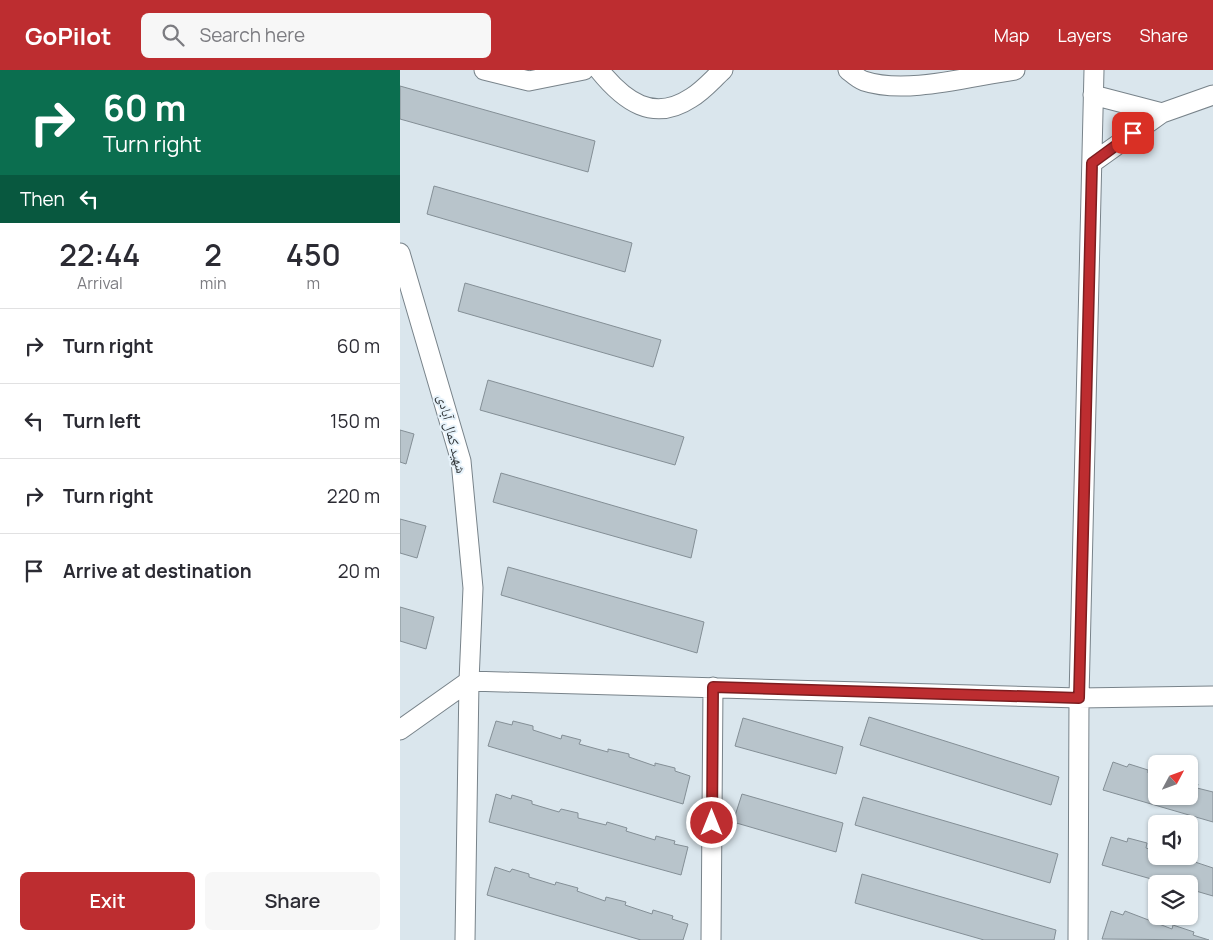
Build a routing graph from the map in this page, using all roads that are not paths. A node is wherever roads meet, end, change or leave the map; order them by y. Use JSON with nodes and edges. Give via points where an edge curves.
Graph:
{"nodes":[{"id":1,"x":484,"y":70,"type":"edge"},
{"id":2,"x":584,"y":70,"type":"edge"},
{"id":3,"x":599,"y":70,"type":"edge"},
{"id":4,"x":723,"y":70,"type":"edge"},
{"id":5,"x":848,"y":70,"type":"edge"},
{"id":6,"x":1014,"y":70,"type":"edge"},
{"id":7,"x":1094,"y":70,"type":"edge"},
{"id":8,"x":1094,"y":95,"type":"junction"},
{"id":9,"x":1213,"y":95,"type":"edge"},
{"id":10,"x":1162,"y":112,"type":"junction"},
{"id":11,"x":1092,"y":163,"type":"junction"},
{"id":12,"x":400,"y":253,"type":"edge"},
{"id":13,"x":469,"y":681,"type":"junction"},
{"id":14,"x":713,"y":687,"type":"junction"},
{"id":15,"x":1213,"y":696,"type":"edge"},
{"id":16,"x":1079,"y":698,"type":"junction"},
{"id":17,"x":400,"y":730,"type":"edge"},
{"id":18,"x":465,"y":940,"type":"edge"},
{"id":19,"x":711,"y":940,"type":"edge"},
{"id":20,"x":1078,"y":940,"type":"edge"}],
"edges":[{"from":1,"to":2,"type":"street","via":[[529,80]]},
{"from":3,"to":4,"type":"street","via":[[611,85],[641,107],[663,111],[691,98]]},
{"from":5,"to":6,"type":"street","via":[[862,80],[884,86],[914,86]]},
{"from":7,"to":8,"type":"street"},
{"from":8,"to":10,"type":"street"},
{"from":8,"to":11,"type":"street"},
{"from":9,"to":10,"type":"street"},
{"from":10,"to":11,"type":"street"},
{"from":11,"to":16,"type":"street"},
{"from":12,"to":13,"type":"street","name":"شهید کمال آبادی","via":[[461,461],[473,588]]},
{"from":13,"to":14,"type":"street"},
{"from":13,"to":17,"type":"street"},
{"from":13,"to":18,"type":"street","name":"شهید کمال آبادی"},
{"from":14,"to":16,"type":"street"},
{"from":14,"to":19,"type":"street"},
{"from":15,"to":16,"type":"street"},
{"from":16,"to":20,"type":"street"}]}
